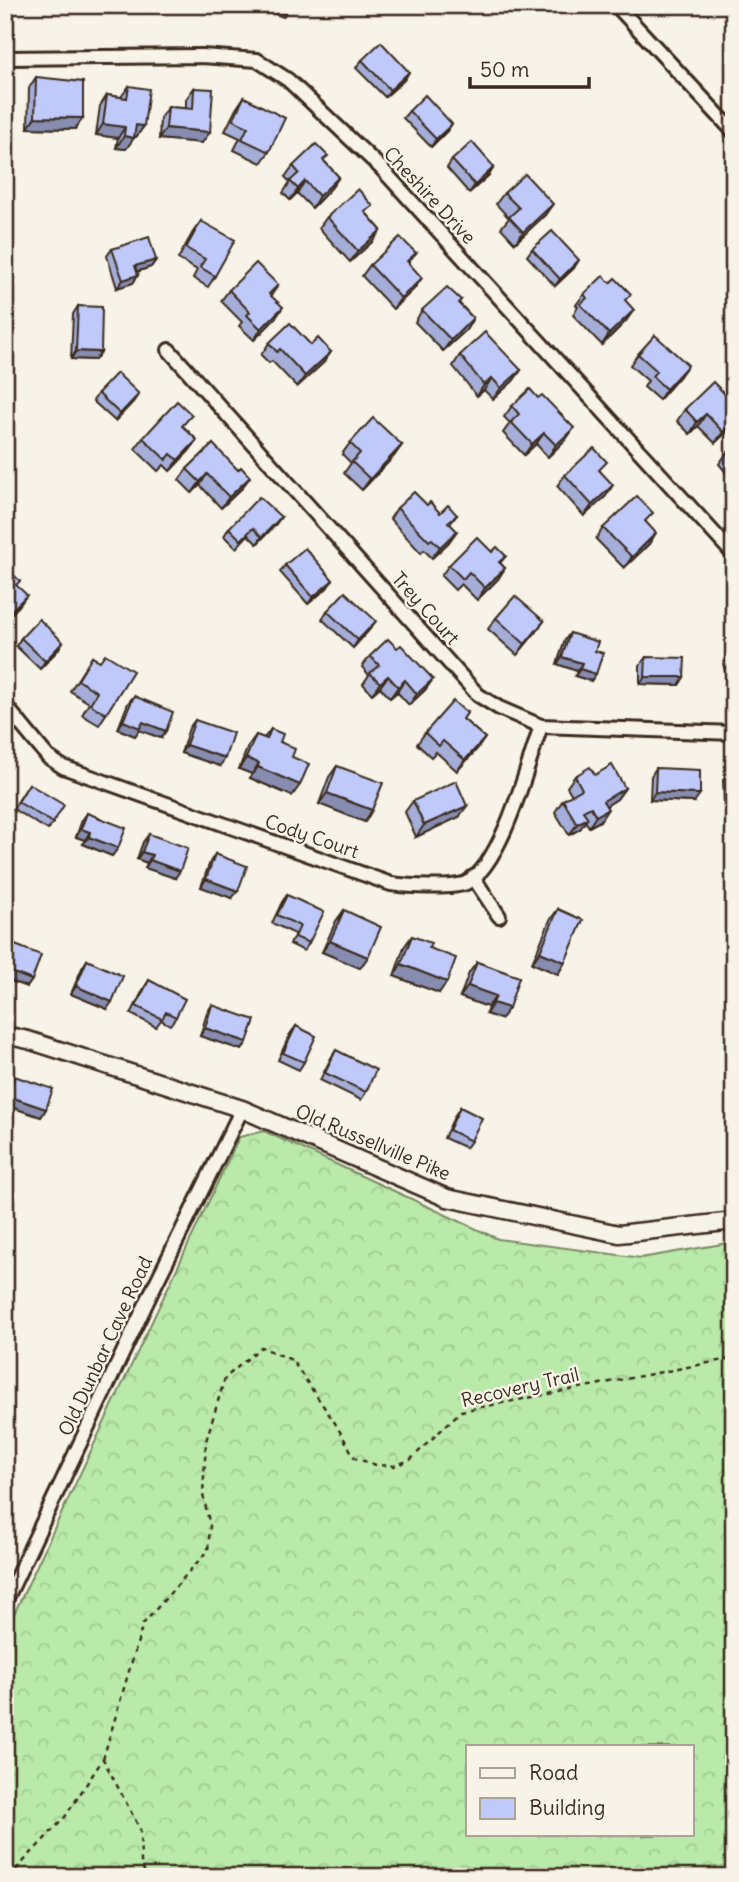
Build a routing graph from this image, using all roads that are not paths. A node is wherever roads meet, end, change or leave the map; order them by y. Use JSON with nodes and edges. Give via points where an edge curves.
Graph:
{"nodes":[{"id":1,"x":616,"y":5,"type":"edge"},
{"id":2,"x":5,"y":58,"type":"edge"},
{"id":3,"x":734,"y":132,"type":"edge"},
{"id":4,"x":169,"y":350,"type":"dead end"},
{"id":5,"x":734,"y":555,"type":"edge"},
{"id":6,"x":5,"y":705,"type":"edge"},
{"id":7,"x":541,"y":726,"type":"junction"},
{"id":8,"x":734,"y":733,"type":"edge"},
{"id":9,"x":473,"y":877,"type":"junction"},
{"id":10,"x":499,"y":916,"type":"dead end"},
{"id":11,"x":5,"y":1035,"type":"edge"},
{"id":12,"x":242,"y":1109,"type":"junction"},
{"id":13,"x":734,"y":1221,"type":"edge"},
{"id":14,"x":5,"y":1602,"type":"edge"}],
"edges":[{"from":1,"to":3,"type":"street"},
{"from":2,"to":5,"type":"street","name":"Cheshire Drive","via":[[202,56],[257,60],[288,80],[381,168]]},
{"from":4,"to":7,"type":"street","name":"Trey Court","via":[[478,695]]},
{"from":6,"to":9,"type":"street","name":"Cody Court","via":[[48,757],[79,774],[391,884],[417,888],[465,883]]},
{"from":7,"to":8,"type":"street","name":"Trey Court"},
{"from":7,"to":9,"type":"street","via":[[499,844]]},
{"from":9,"to":10,"type":"street"},
{"from":11,"to":12,"type":"street","name":"Old Russellville Pike"},
{"from":12,"to":13,"type":"street","name":"Old Russellville Pike","via":[[447,1198],[619,1234]]},
{"from":12,"to":14,"type":"street","name":"Old Dunbar Cave Road"}]}
